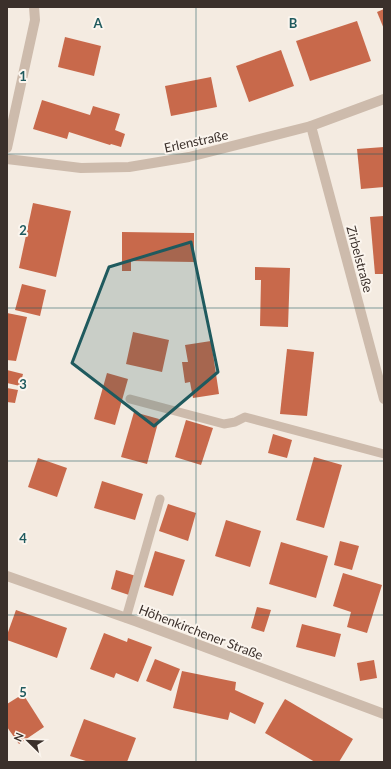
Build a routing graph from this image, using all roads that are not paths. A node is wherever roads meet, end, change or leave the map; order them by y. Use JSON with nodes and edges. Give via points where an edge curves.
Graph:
{"nodes":[{"id":1,"x":34,"y":7,"type":"edge"},
{"id":2,"x":384,"y":99,"type":"edge"},
{"id":3,"x":311,"y":126,"type":"junction"},
{"id":4,"x":7,"y":148,"type":"edge"},
{"id":5,"x":7,"y":158,"type":"edge"},
{"id":6,"x":130,"y":399,"type":"dead end"},
{"id":7,"x":384,"y":399,"type":"edge"},
{"id":8,"x":384,"y":454,"type":"edge"},
{"id":9,"x":160,"y":499,"type":"dead end"},
{"id":10,"x":7,"y":576,"type":"edge"},
{"id":11,"x":126,"y":618,"type":"junction"},
{"id":12,"x":384,"y":714,"type":"edge"}],
"edges":[{"from":1,"to":4,"type":"street","via":[[35,20]]},
{"from":2,"to":3,"type":"street","name":"Erlenstraße"},
{"from":3,"to":5,"type":"street","name":"Erlenstraße","via":[[189,157],[129,167],[80,168]]},
{"from":3,"to":7,"type":"street","name":"Zirbelstraße"},
{"from":6,"to":8,"type":"lane","via":[[224,424],[245,417]]},
{"from":9,"to":11,"type":"lane"},
{"from":10,"to":11,"type":"street","name":"Höhenkirchener Straße"},
{"from":11,"to":12,"type":"street","name":"Höhenkirchener Straße"}]}
